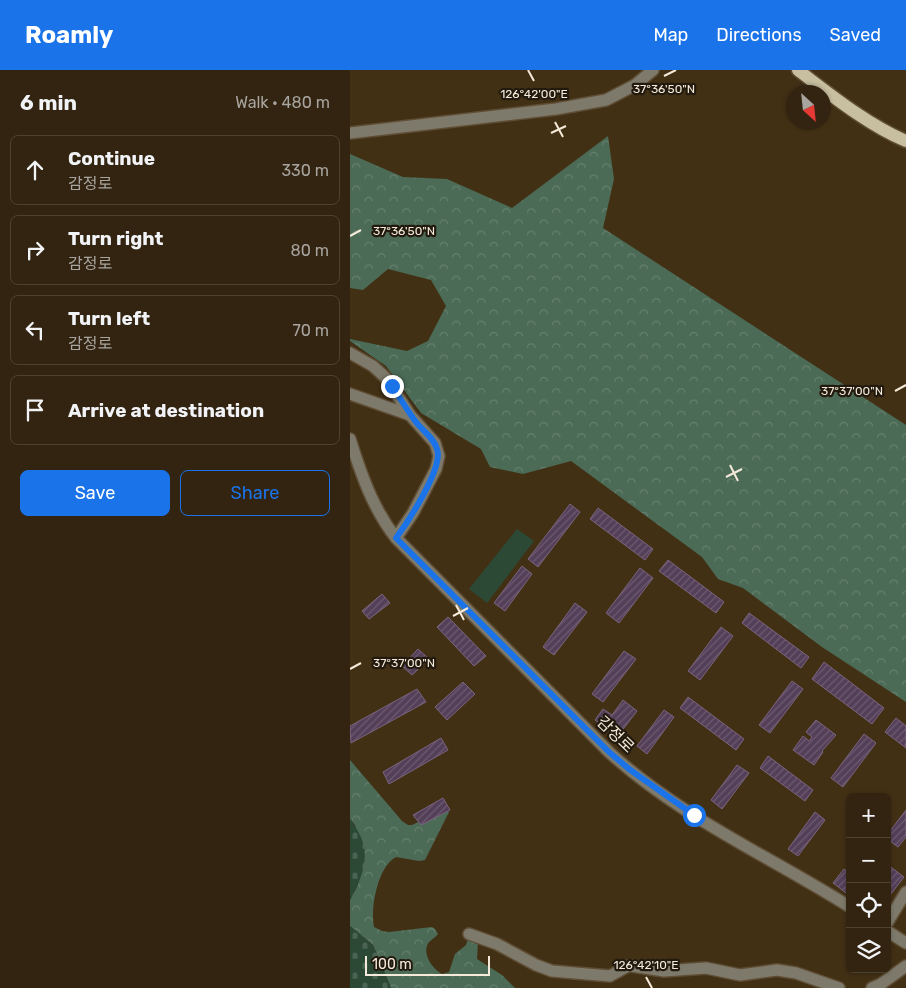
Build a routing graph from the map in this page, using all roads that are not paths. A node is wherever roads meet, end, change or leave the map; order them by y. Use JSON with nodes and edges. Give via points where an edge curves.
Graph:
{"nodes":[{"id":1,"x":653,"y":70,"type":"edge"},
{"id":2,"x":798,"y":70,"type":"edge"},
{"id":3,"x":350,"y":133,"type":"edge"},
{"id":4,"x":906,"y":141,"type":"edge"},
{"id":5,"x":350,"y":352,"type":"edge"},
{"id":6,"x":350,"y":394,"type":"edge"},
{"id":7,"x":410,"y":415,"type":"junction"},
{"id":8,"x":350,"y":439,"type":"edge"},
{"id":9,"x":396,"y":538,"type":"junction"},
{"id":10,"x":906,"y":892,"type":"edge"},
{"id":11,"x":846,"y":905,"type":"edge"},
{"id":12,"x":891,"y":917,"type":"edge"},
{"id":13,"x":469,"y":934,"type":"dead end"},
{"id":14,"x":891,"y":934,"type":"edge"},
{"id":15,"x":906,"y":943,"type":"edge"},
{"id":16,"x":906,"y":966,"type":"edge"},
{"id":17,"x":839,"y":988,"type":"edge"},
{"id":18,"x":872,"y":988,"type":"edge"}],
"edges":[{"from":1,"to":3,"type":"street","via":[[635,85],[606,100],[556,109]]},
{"from":2,"to":4,"type":"main road","via":[[892,135]]},
{"from":5,"to":7,"type":"street","via":[[386,378]]},
{"from":6,"to":7,"type":"street"},
{"from":7,"to":9,"type":"street","via":[[435,443],[438,462],[413,513]]},
{"from":8,"to":9,"type":"street","name":"감정로","via":[[374,504]]},
{"from":9,"to":11,"type":"street","name":"감정로","via":[[629,769],[716,829]]},
{"from":10,"to":12,"type":"street"},
{"from":13,"to":17,"type":"street","via":[[504,947],[543,969],[561,972],[610,976],[628,966],[664,971],[706,968],[740,974],[778,970]]},
{"from":14,"to":15,"type":"street"},
{"from":16,"to":18,"type":"street"}]}
